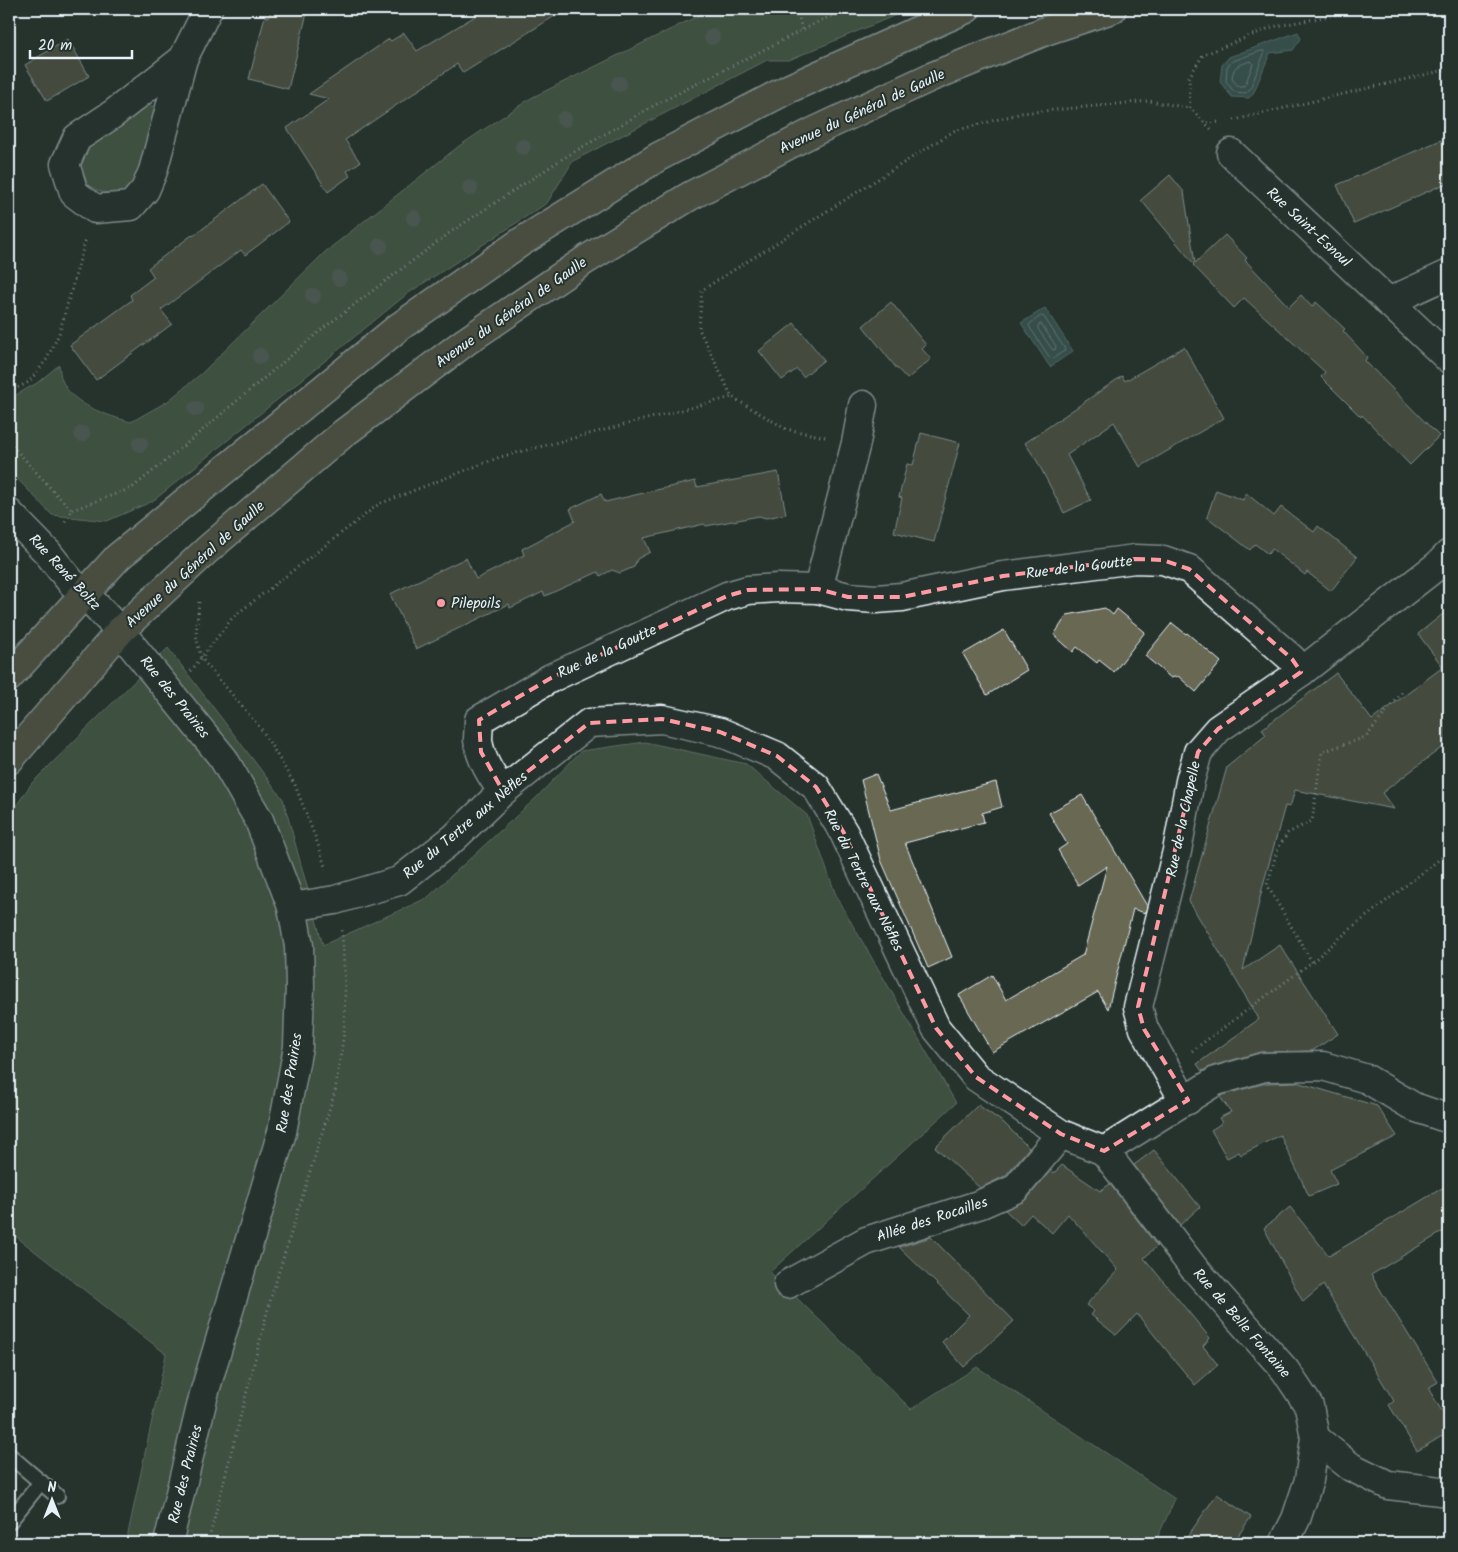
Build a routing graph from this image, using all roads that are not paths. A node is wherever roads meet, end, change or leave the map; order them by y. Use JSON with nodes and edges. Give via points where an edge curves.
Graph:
{"nodes":[{"id":1,"x":208,"y":9,"type":"edge"},
{"id":2,"x":966,"y":9,"type":"edge"},
{"id":3,"x":1112,"y":9,"type":"edge"},
{"id":4,"x":183,"y":59,"type":"junction"},
{"id":5,"x":1231,"y":153,"type":"dead end"},
{"id":6,"x":1449,"y":274,"type":"edge"},
{"id":7,"x":1388,"y":302,"type":"junction"},
{"id":8,"x":1449,"y":359,"type":"edge"},
{"id":9,"x":863,"y":405,"type":"dead end"},
{"id":10,"x":9,"y":513,"type":"edge"},
{"id":11,"x":1449,"y":554,"type":"edge"},
{"id":12,"x":818,"y":589,"type":"junction"},
{"id":13,"x":85,"y":594,"type":"junction"},
{"id":14,"x":120,"y":631,"type":"junction"},
{"id":15,"x":1301,"y":672,"type":"junction"},
{"id":16,"x":9,"y":677,"type":"edge"},
{"id":17,"x":9,"y":760,"type":"edge"},
{"id":18,"x":503,"y":791,"type":"junction"},
{"id":19,"x":292,"y":907,"type":"junction"},
{"id":20,"x":1188,"y":1100,"type":"junction"},
{"id":21,"x":1449,"y":1120,"type":"edge"},
{"id":22,"x":1061,"y":1134,"type":"junction"},
{"id":23,"x":1104,"y":1151,"type":"junction"},
{"id":24,"x":788,"y":1284,"type":"dead end"},
{"id":25,"x":1315,"y":1438,"type":"junction"},
{"id":26,"x":9,"y":1455,"type":"edge"},
{"id":27,"x":41,"y":1482,"type":"junction"},
{"id":28,"x":1449,"y":1492,"type":"edge"},
{"id":29,"x":57,"y":1496,"type":"dead end"},
{"id":30,"x":9,"y":1522,"type":"edge"},
{"id":31,"x":168,"y":1543,"type":"edge"},
{"id":32,"x":1284,"y":1543,"type":"edge"}],
"edges":[{"from":1,"to":4,"type":"street"},
{"from":2,"to":13,"type":"main road","via":[[781,92],[658,158],[521,242],[399,327],[118,557]]},
{"from":3,"to":14,"type":"main road","name":"Avenue du Général de Gaulle","via":[[1048,30],[931,77],[813,132],[690,196],[587,259],[465,342],[344,433],[207,550]]},
{"from":4,"to":4,"type":"street","via":[[145,190],[131,206],[95,209],[74,193],[65,164],[78,138]]},
{"from":5,"to":7,"type":"street","name":"Rue Saint-Esnoul"},
{"from":6,"to":7,"type":"street"},
{"from":7,"to":8,"type":"street","name":"Rue Saint-Esnoul"},
{"from":9,"to":12,"type":"street"},
{"from":10,"to":13,"type":"street","name":"Rue René Boltz"},
{"from":11,"to":15,"type":"street","name":"Rue de la Chapelle"},
{"from":12,"to":15,"type":"street","name":"Rue de la Goutte","via":[[848,597],[902,597],[1003,576],[1135,558],[1163,560],[1190,569],[1292,659]]},
{"from":12,"to":18,"type":"street","name":"Rue de la Goutte","via":[[748,590],[726,596],[551,678],[479,720],[481,752]]},
{"from":13,"to":14,"type":"street","name":"Rue René Boltz"},
{"from":13,"to":16,"type":"main road"},
{"from":14,"to":17,"type":"main road","name":"Avenue du Général de Gaulle"},
{"from":14,"to":19,"type":"street","name":"Rue des Prairies","via":[[223,758],[259,820]]},
{"from":15,"to":20,"type":"street","name":"Rue de la Chapelle","via":[[1218,729],[1198,752],[1190,781],[1177,852],[1138,1006],[1144,1029],[1177,1088]]},
{"from":18,"to":19,"type":"street","name":"Rue du Tertre aux Nèfles","via":[[454,838],[399,881],[335,900]]},
{"from":18,"to":22,"type":"street","name":"Rue du Tertre aux Nèfles","via":[[588,723],[662,719],[720,732],[777,756],[816,787],[844,833],[936,1028],[976,1078]]},
{"from":19,"to":31,"type":"street","name":"Rue des Prairies","via":[[299,946],[298,1047],[282,1132],[204,1394]]},
{"from":20,"to":21,"type":"street","via":[[1216,1082],[1264,1067],[1323,1066],[1367,1079],[1414,1107]]},
{"from":20,"to":23,"type":"street"},
{"from":22,"to":23,"type":"street","name":"Rue du Tertre aux Nèfles"},
{"from":22,"to":24,"type":"street","name":"Allée des Rocailles","via":[[1015,1189],[981,1204],[866,1240]]},
{"from":23,"to":25,"type":"street","name":"Rue de Belle Fontaine","via":[[1192,1267],[1285,1370],[1309,1406]]},
{"from":25,"to":28,"type":"street","via":[[1351,1467],[1388,1485]]},
{"from":25,"to":32,"type":"street","name":"Rue de Belle Fontaine","via":[[1309,1480]]},
{"from":26,"to":27,"type":"lane"},
{"from":27,"to":29,"type":"lane"},
{"from":27,"to":30,"type":"lane"}]}
